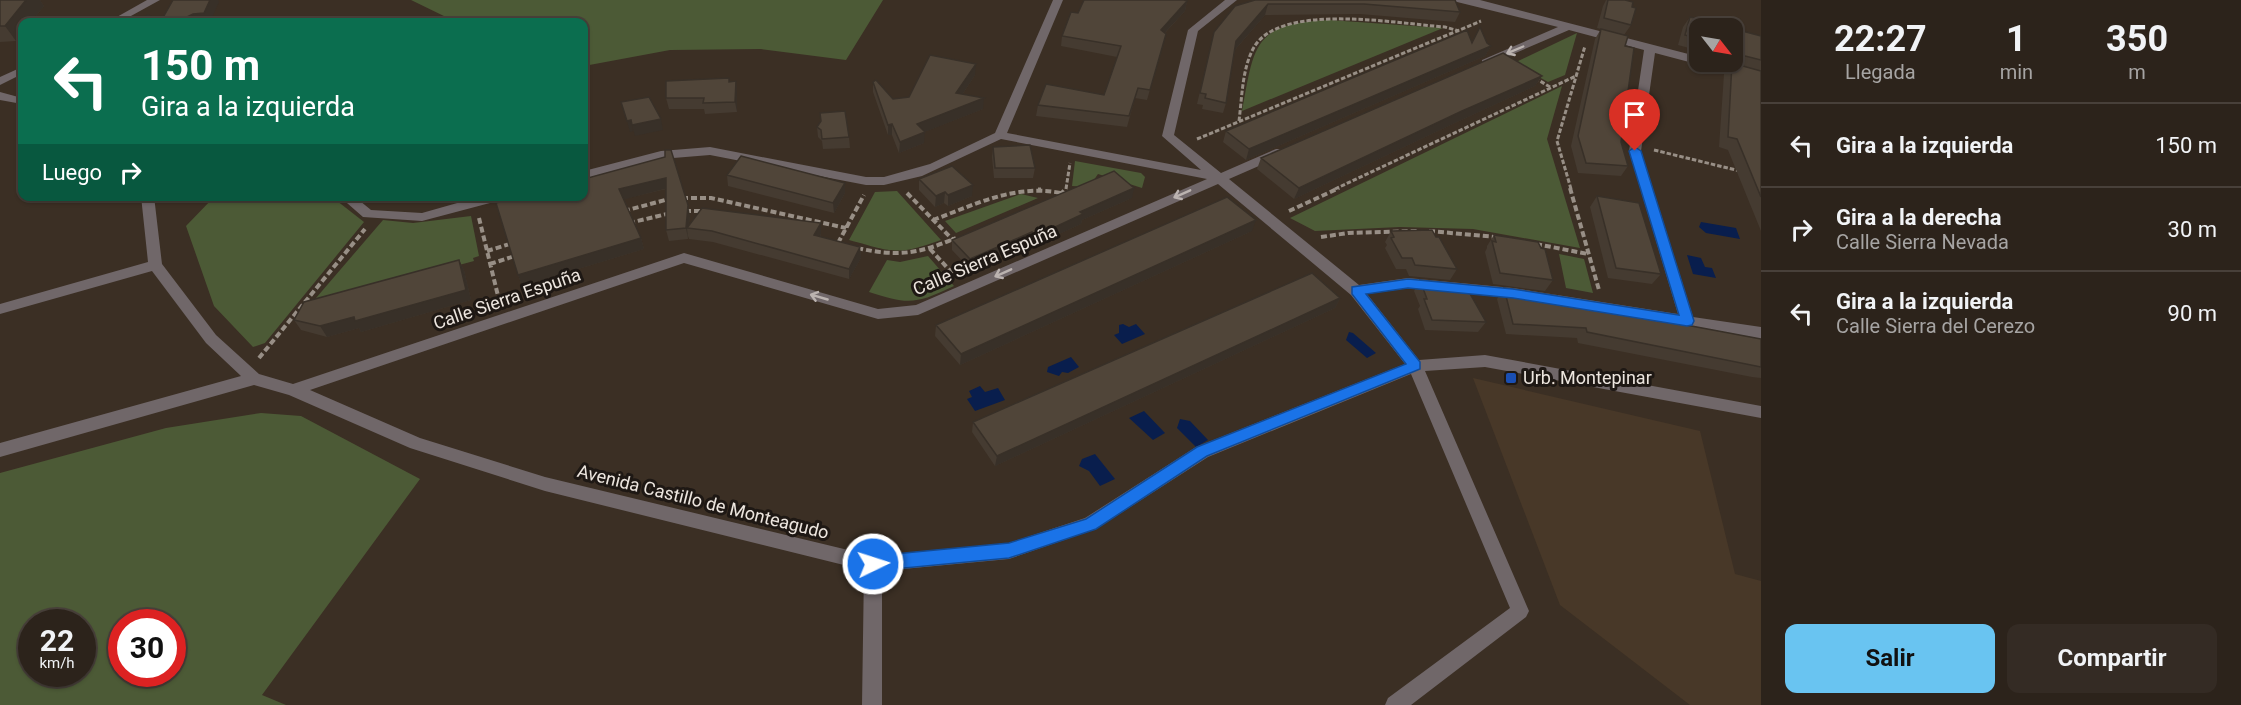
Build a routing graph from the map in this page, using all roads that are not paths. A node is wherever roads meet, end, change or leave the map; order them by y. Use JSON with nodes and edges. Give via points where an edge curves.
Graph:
{"nodes":[{"id":1,"x":156,"y":0,"type":"edge"},
{"id":2,"x":1058,"y":0,"type":"edge"},
{"id":3,"x":1232,"y":0,"type":"edge"},
{"id":4,"x":1454,"y":0,"type":"edge"},
{"id":5,"x":121,"y":18,"type":"edge"},
{"id":6,"x":1569,"y":26,"type":"junction"},
{"id":7,"x":1650,"y":48,"type":"junction"},
{"id":8,"x":1689,"y":58,"type":"edge"},
{"id":9,"x":1477,"y":66,"type":"edge"},
{"id":10,"x":18,"y":72,"type":"edge"},
{"id":11,"x":1739,"y":72,"type":"edge"},
{"id":12,"x":1761,"y":78,"type":"edge"},
{"id":13,"x":0,"y":82,"type":"edge"},
{"id":14,"x":0,"y":96,"type":"edge"},
{"id":15,"x":18,"y":100,"type":"edge"},
{"id":16,"x":1000,"y":135,"type":"junction"},
{"id":17,"x":1295,"y":145,"type":"edge"},
{"id":18,"x":588,"y":174,"type":"edge"},
{"id":19,"x":1220,"y":178,"type":"junction"},
{"id":20,"x":148,"y":201,"type":"edge"},
{"id":21,"x":351,"y":201,"type":"edge"},
{"id":22,"x":482,"y":201,"type":"edge"},
{"id":23,"x":155,"y":265,"type":"junction"},
{"id":24,"x":1356,"y":291,"type":"junction"},
{"id":25,"x":0,"y":309,"type":"edge"},
{"id":26,"x":1687,"y":321,"type":"junction"},
{"id":27,"x":1761,"y":333,"type":"edge"},
{"id":28,"x":1415,"y":366,"type":"junction"},
{"id":29,"x":250,"y":376,"type":"junction"},
{"id":30,"x":293,"y":390,"type":"junction"},
{"id":31,"x":1761,"y":412,"type":"edge"},
{"id":32,"x":0,"y":450,"type":"edge"},
{"id":33,"x":873,"y":564,"type":"junction"},
{"id":34,"x":872,"y":705,"type":"edge"},
{"id":35,"x":1395,"y":705,"type":"edge"}],
"edges":[{"from":1,"to":5,"type":"street"},
{"from":2,"to":16,"type":"street"},
{"from":3,"to":19,"type":"street","via":[[1193,30],[1168,136]]},
{"from":4,"to":6,"type":"street"},
{"from":6,"to":7,"type":"street"},
{"from":6,"to":9,"type":"street","one_way":true},
{"from":7,"to":8,"type":"street"},
{"from":7,"to":26,"type":"street","via":[[1635,151]]},
{"from":10,"to":13,"type":"street"},
{"from":11,"to":12,"type":"street"},
{"from":14,"to":15,"type":"street"},
{"from":16,"to":18,"type":"street","via":[[895,180],[872,182],[710,151],[662,155]]},
{"from":16,"to":19,"type":"street"},
{"from":17,"to":19,"type":"street","name":"Calle Sierra Espuña"},
{"from":19,"to":24,"type":"street"},
{"from":19,"to":30,"type":"street","name":"Calle Sierra Espuña","one_way":true,"via":[[918,310],[878,314],[684,258]]},
{"from":20,"to":23,"type":"street"},
{"from":21,"to":22,"type":"street","via":[[368,214],[422,217]]},
{"from":23,"to":25,"type":"street"},
{"from":23,"to":29,"type":"street","via":[[212,339]]},
{"from":24,"to":26,"type":"street","via":[[1408,284],[1513,293]]},
{"from":24,"to":28,"type":"street"},
{"from":26,"to":27,"type":"street"},
{"from":28,"to":31,"type":"street","name":"Avenida Castillo de Monteagudo","via":[[1485,361]]},
{"from":28,"to":33,"type":"street","name":"Avenida Castillo de Monteagudo","via":[[1202,452],[1090,524],[1009,550]]},
{"from":28,"to":35,"type":"street","via":[[1520,611]]},
{"from":29,"to":30,"type":"street","name":"Avenida Castillo de Monteagudo"},
{"from":29,"to":32,"type":"street"},
{"from":30,"to":33,"type":"street","name":"Avenida Castillo de Monteagudo","via":[[416,443],[545,484]]},
{"from":33,"to":34,"type":"street"}]}
